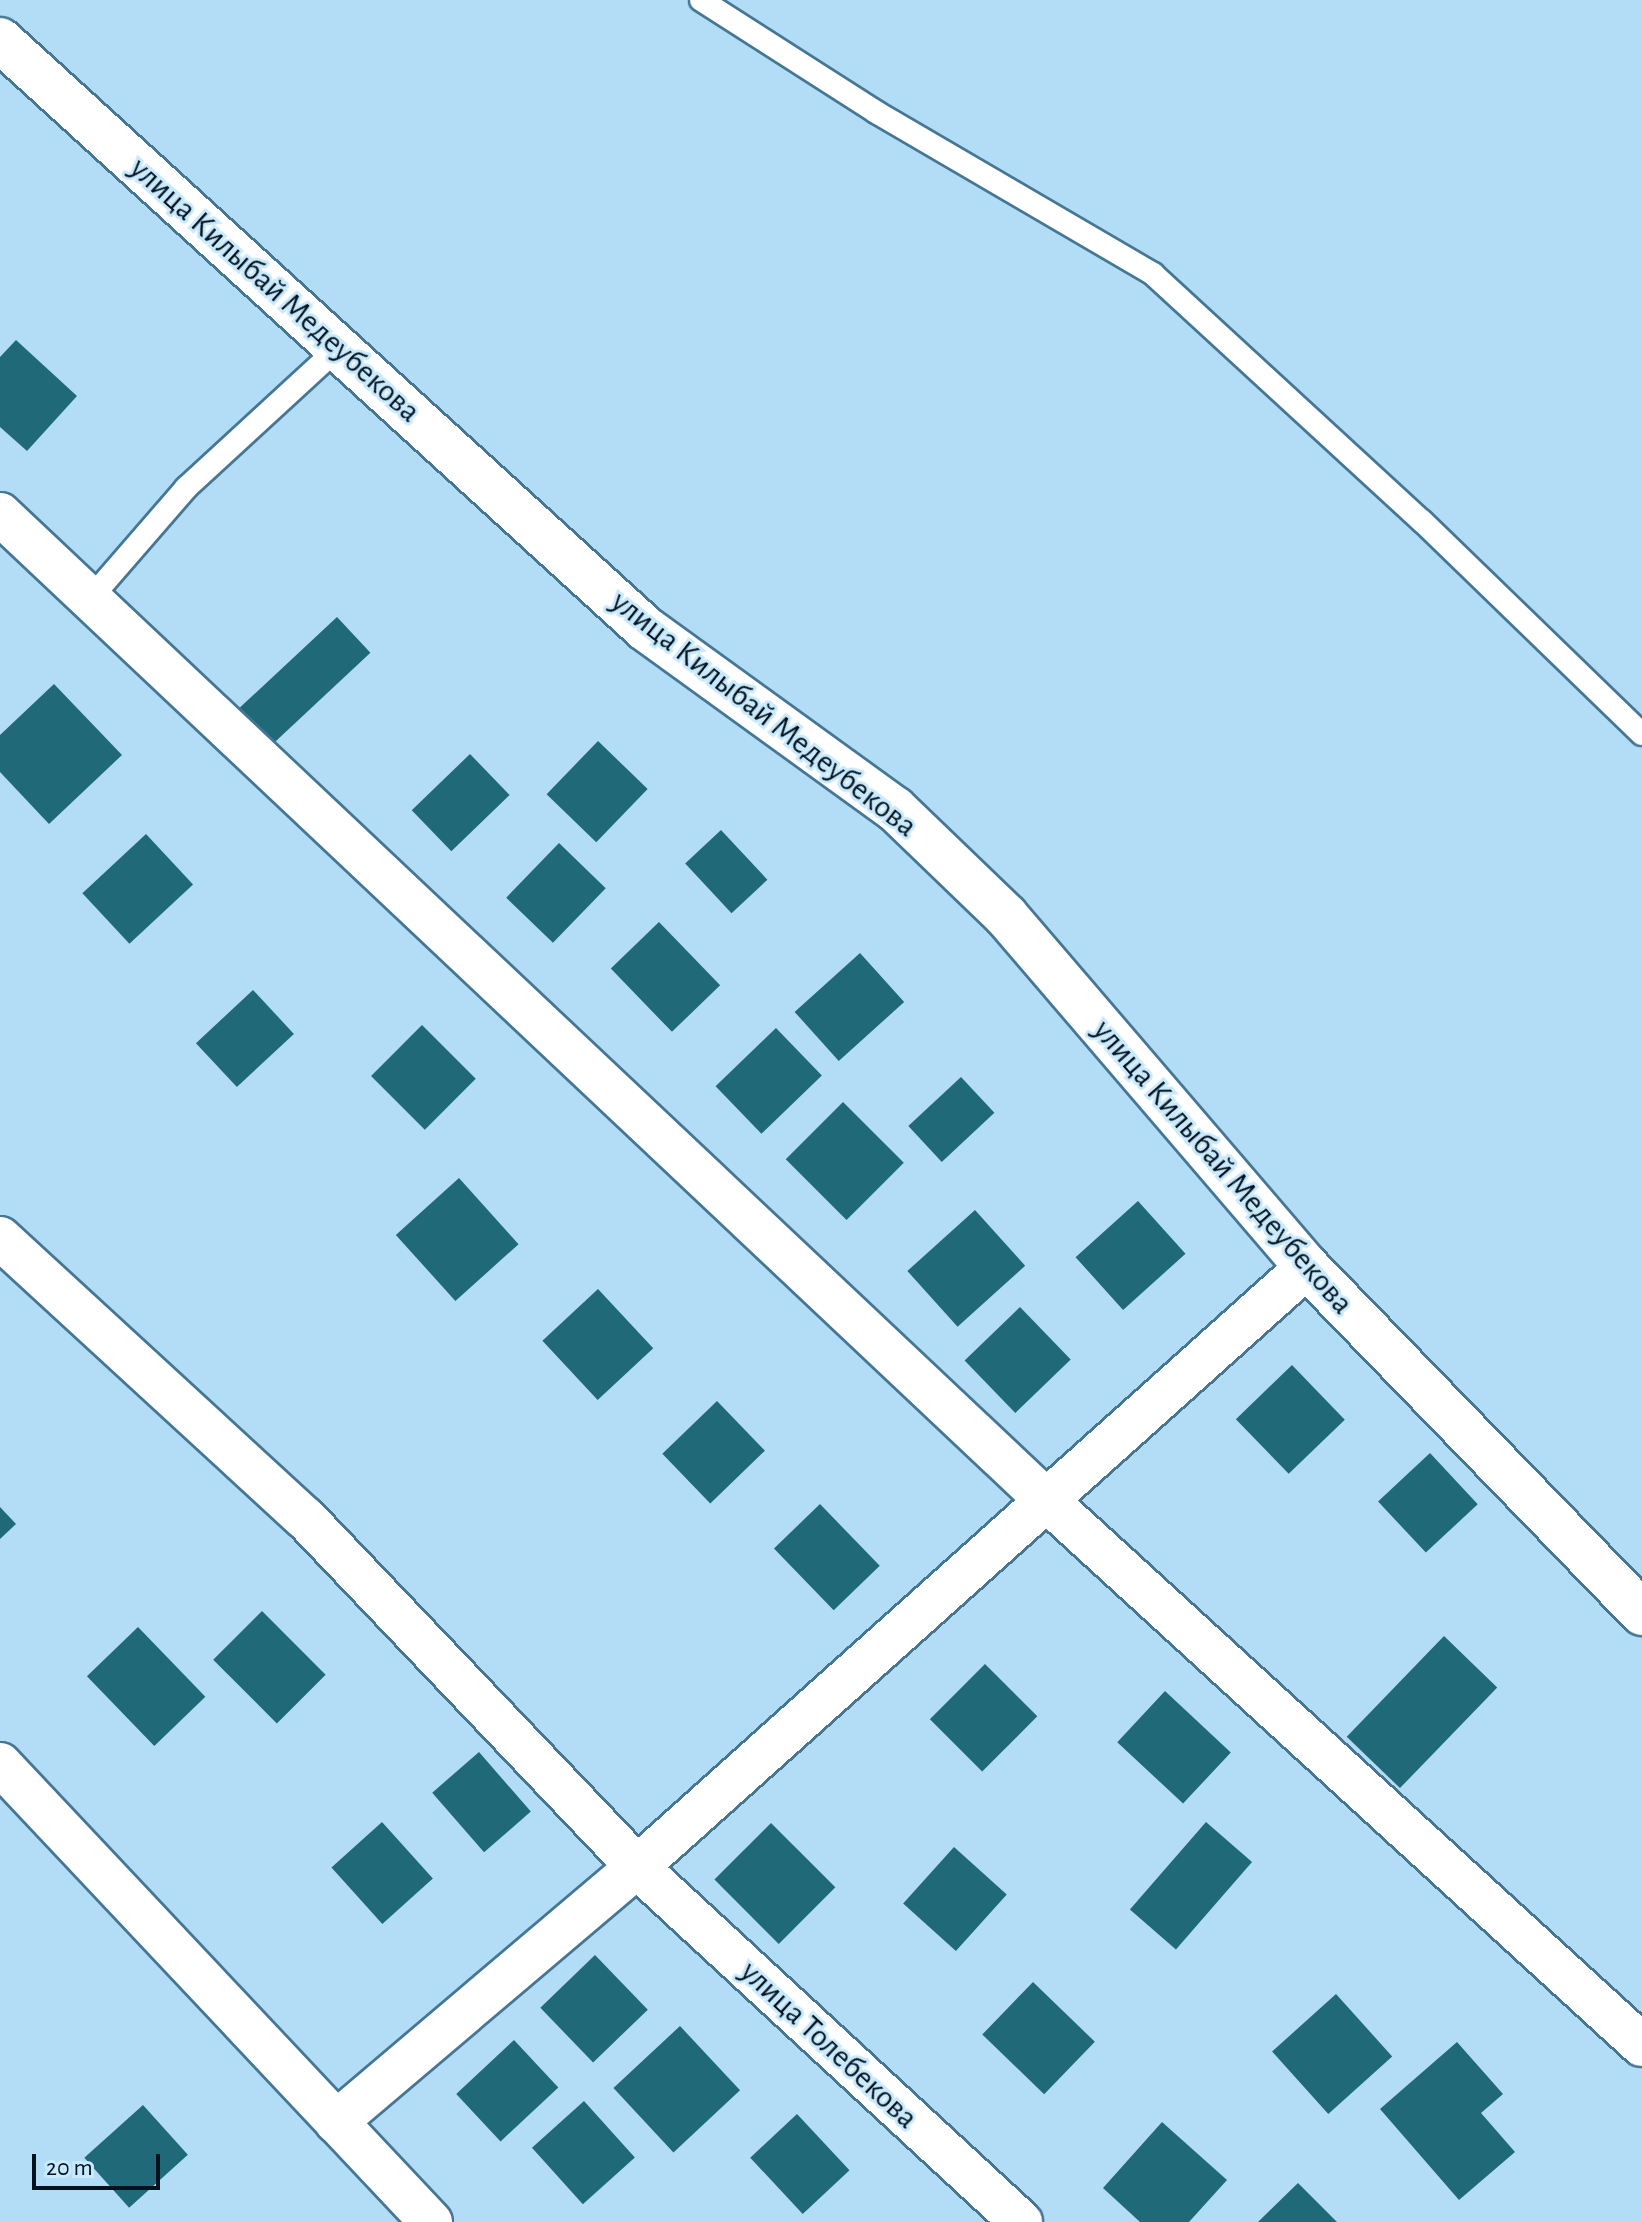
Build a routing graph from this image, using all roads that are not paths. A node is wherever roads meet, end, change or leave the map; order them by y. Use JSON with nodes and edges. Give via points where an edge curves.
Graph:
{"nodes":[{"id":1,"x":701,"y":0,"type":"edge"},
{"id":2,"x":0,"y":40,"type":"edge"},
{"id":3,"x":338,"y":348,"type":"junction"},
{"id":4,"x":0,"y":514,"type":"edge"},
{"id":5,"x":90,"y":599,"type":"junction"},
{"id":6,"x":1642,"y":734,"type":"edge"},
{"id":7,"x":0,"y":1238,"type":"edge"},
{"id":8,"x":1307,"y":1267,"type":"junction"},
{"id":9,"x":1045,"y":1499,"type":"junction"},
{"id":10,"x":1642,"y":1613,"type":"edge"},
{"id":11,"x":0,"y":1764,"type":"edge"},
{"id":12,"x":637,"y":1867,"type":"junction"},
{"id":13,"x":1642,"y":2045,"type":"edge"},
{"id":14,"x":336,"y":2122,"type":"junction"},
{"id":15,"x":431,"y":2222,"type":"edge"},
{"id":16,"x":1021,"y":2222,"type":"edge"}],
"edges":[{"from":1,"to":6,"type":"lane","via":[[876,112],[1153,274],[1422,521]]},
{"from":2,"to":3,"type":"main road","name":"улица Килыбай Медеубекова"},
{"from":3,"to":5,"type":"lane","via":[[186,488]]},
{"from":3,"to":8,"type":"main road","name":"улица Килыбай Медеубекова","via":[[646,629],[895,809],[1006,916]]},
{"from":4,"to":5,"type":"street"},
{"from":5,"to":9,"type":"street"},
{"from":7,"to":12,"type":"street","name":"улица Толебекова","via":[[305,1518]]},
{"from":8,"to":9,"type":"street"},
{"from":8,"to":10,"type":"main road","name":"улица Килыбай Медеубекова"},
{"from":9,"to":12,"type":"street"},
{"from":9,"to":13,"type":"street"},
{"from":11,"to":14,"type":"street"},
{"from":12,"to":14,"type":"street"},
{"from":12,"to":16,"type":"street","name":"улица Толебекова"},
{"from":14,"to":15,"type":"street"}]}
